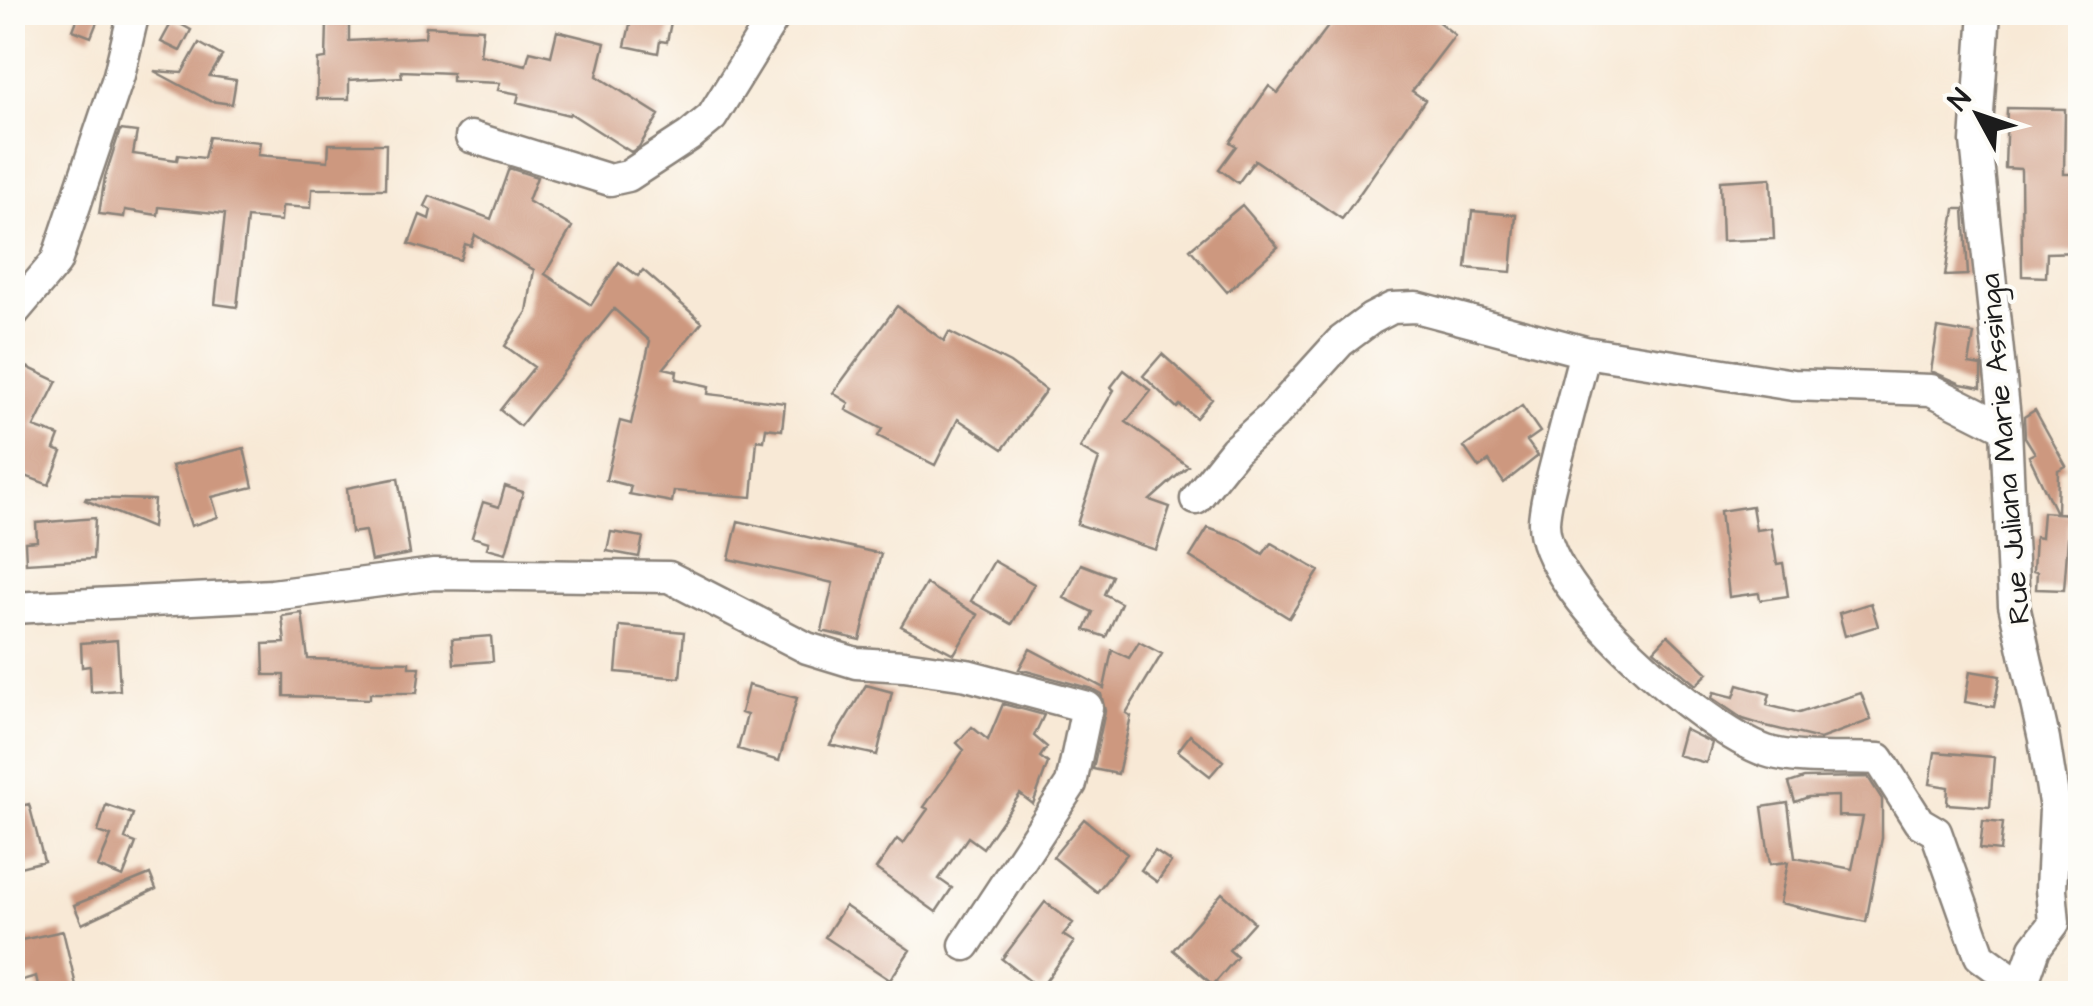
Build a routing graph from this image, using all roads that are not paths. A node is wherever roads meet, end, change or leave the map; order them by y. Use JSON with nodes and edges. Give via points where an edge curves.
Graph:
{"nodes":[{"id":1,"x":134,"y":12,"type":"edge"},
{"id":2,"x":778,"y":12,"type":"edge"},
{"id":3,"x":1985,"y":12,"type":"edge"},
{"id":4,"x":471,"y":137,"type":"dead end"},
{"id":5,"x":12,"y":314,"type":"edge"},
{"id":6,"x":1586,"y":352,"type":"junction"},
{"id":7,"x":2006,"y":428,"type":"junction"},
{"id":8,"x":1196,"y":499,"type":"dead end"},
{"id":9,"x":12,"y":608,"type":"edge"},
{"id":10,"x":2067,"y":926,"type":"edge"},
{"id":11,"x":964,"y":945,"type":"dead end"},
{"id":12,"x":2020,"y":989,"type":"edge"}],
"edges":[{"from":1,"to":5,"type":"street","via":[[56,262]]},
{"from":2,"to":4,"type":"street","via":[[712,117],[628,176],[610,180]]},
{"from":3,"to":7,"type":"street","name":"Rue Juliana Marie Assinga","via":[[1976,142]]},
{"from":6,"to":7,"type":"street","via":[[1792,385],[1931,390]]},
{"from":6,"to":8,"type":"street","via":[[1416,307],[1392,308],[1340,342]]},
{"from":6,"to":12,"type":"street","via":[[1544,525],[1572,587],[1646,669],[1740,739],[1768,752],[1879,759],[1919,822],[1936,832],[1980,956]]},
{"from":7,"to":10,"type":"street","name":"Rue Juliana Marie Assinga","via":[[2014,606],[2055,809],[2051,890]]},
{"from":9,"to":11,"type":"street","via":[[272,596],[434,574],[669,577],[806,648],[856,663],[967,675],[1088,707],[1070,784]]},
{"from":10,"to":12,"type":"street","name":"Rue Juliana Marie Assinga","via":[[2036,948]]}]}
